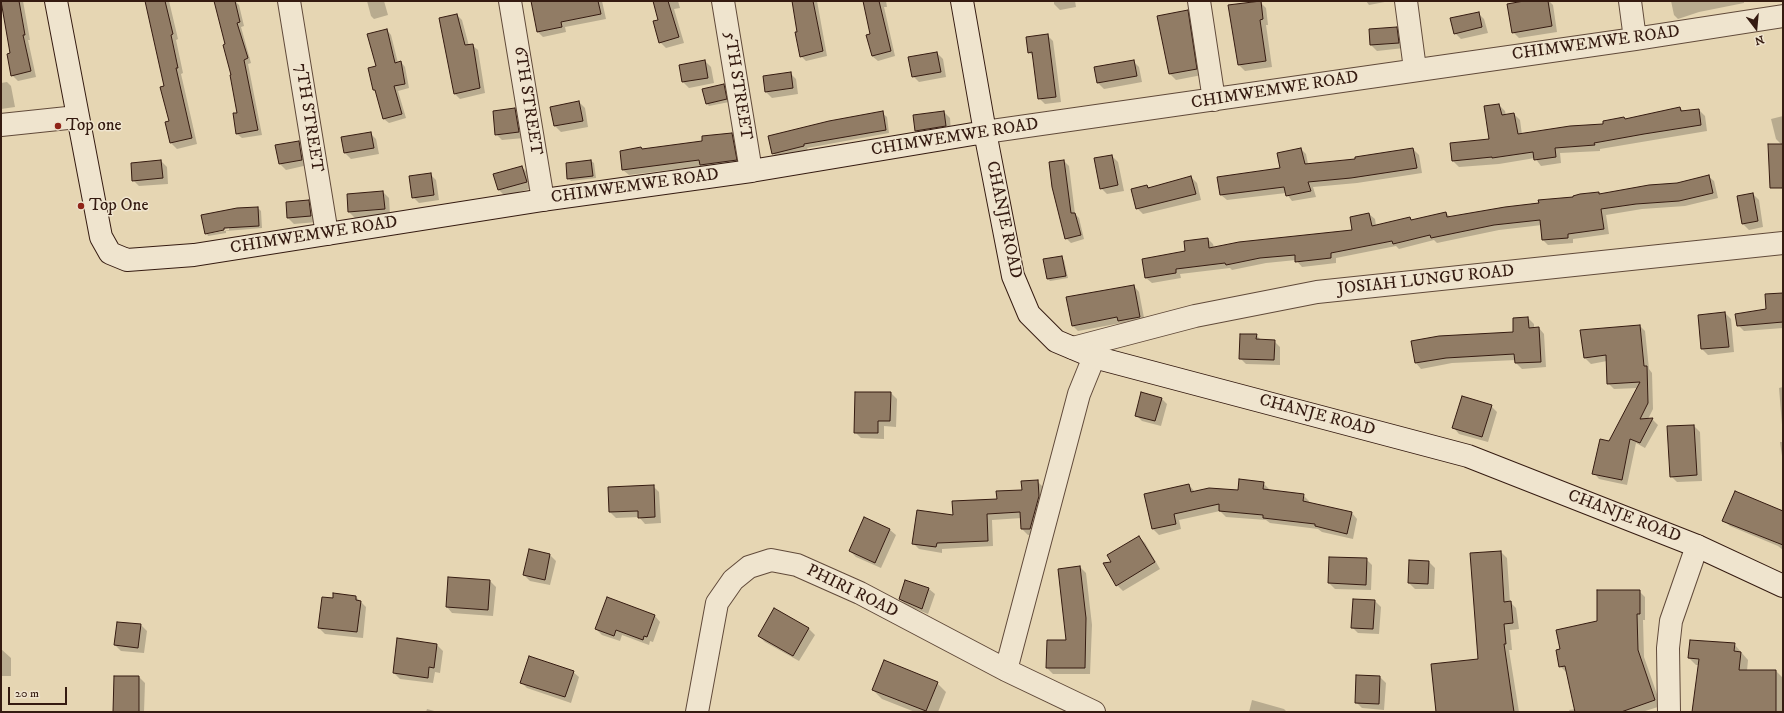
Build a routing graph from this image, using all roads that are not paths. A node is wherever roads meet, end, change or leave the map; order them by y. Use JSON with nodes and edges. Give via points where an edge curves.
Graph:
{"nodes":[{"id":1,"x":56,"y":1,"type":"edge"},
{"id":2,"x":289,"y":1,"type":"edge"},
{"id":3,"x":510,"y":1,"type":"edge"},
{"id":4,"x":723,"y":1,"type":"edge"},
{"id":5,"x":962,"y":1,"type":"edge"},
{"id":6,"x":1199,"y":1,"type":"edge"},
{"id":7,"x":1406,"y":1,"type":"edge"},
{"id":8,"x":1630,"y":1,"type":"edge"},
{"id":9,"x":1783,"y":16,"type":"edge"},
{"id":10,"x":1635,"y":39,"type":"junction"},
{"id":11,"x":1415,"y":70,"type":"junction"},
{"id":12,"x":1214,"y":100,"type":"junction"},
{"id":13,"x":77,"y":117,"type":"junction"},
{"id":14,"x":1,"y":125,"type":"edge"},
{"id":15,"x":985,"y":132,"type":"junction"},
{"id":16,"x":751,"y":171,"type":"junction"},
{"id":17,"x":543,"y":200,"type":"junction"},
{"id":18,"x":327,"y":234,"type":"junction"},
{"id":19,"x":1783,"y":243,"type":"edge"},
{"id":20,"x":1074,"y":348,"type":"junction"},
{"id":21,"x":1094,"y":357,"type":"junction"},
{"id":22,"x":1697,"y":546,"type":"junction"},
{"id":23,"x":1783,"y":586,"type":"edge"},
{"id":24,"x":1006,"y":670,"type":"junction"},
{"id":25,"x":697,"y":712,"type":"edge"},
{"id":26,"x":1094,"y":712,"type":"edge"},
{"id":27,"x":1669,"y":712,"type":"edge"}],
"edges":[{"from":1,"to":13,"type":"street"},
{"from":2,"to":18,"type":"street","name":"7TH STREET"},
{"from":3,"to":17,"type":"street","name":"6TH STREET"},
{"from":4,"to":16,"type":"street","name":"5TH STREET"},
{"from":5,"to":15,"type":"street","name":"CHANJE ROAD"},
{"from":6,"to":12,"type":"street"},
{"from":7,"to":11,"type":"street"},
{"from":8,"to":10,"type":"street"},
{"from":9,"to":10,"type":"street","name":"CHIMWEMWE ROAD"},
{"from":10,"to":11,"type":"street","name":"CHIMWEMWE ROAD"},
{"from":11,"to":12,"type":"street","name":"CHIMWEMWE ROAD"},
{"from":12,"to":15,"type":"street","name":"CHIMWEMWE ROAD"},
{"from":13,"to":14,"type":"street"},
{"from":13,"to":18,"type":"street","name":"CHIMWEMWE ROAD","via":[[101,237],[110,253],[127,260],[194,255]]},
{"from":15,"to":16,"type":"street","name":"CHIMWEMWE ROAD"},
{"from":15,"to":20,"type":"street","name":"CHANJE ROAD","via":[[1013,276],[1029,314],[1056,341]]},
{"from":16,"to":17,"type":"street","name":"CHIMWEMWE ROAD"},
{"from":17,"to":18,"type":"street","name":"CHIMWEMWE ROAD"},
{"from":19,"to":20,"type":"street","name":"JOSIAH LUNGU ROAD","via":[[1317,292],[1195,316]]},
{"from":20,"to":21,"type":"street","name":"CHANJE ROAD"},
{"from":21,"to":22,"type":"street","name":"CHANJE ROAD","via":[[1468,456]]},
{"from":21,"to":24,"type":"street","via":[[1079,394]]},
{"from":22,"to":23,"type":"street","name":"CHANJE ROAD"},
{"from":22,"to":27,"type":"street","via":[[1671,621],[1668,648]]},
{"from":24,"to":25,"type":"street","name":"PHIRI ROAD","via":[[860,593],[797,565],[771,560],[749,567],[733,580],[717,603]]},
{"from":24,"to":26,"type":"street","name":"PHIRI ROAD"}]}
